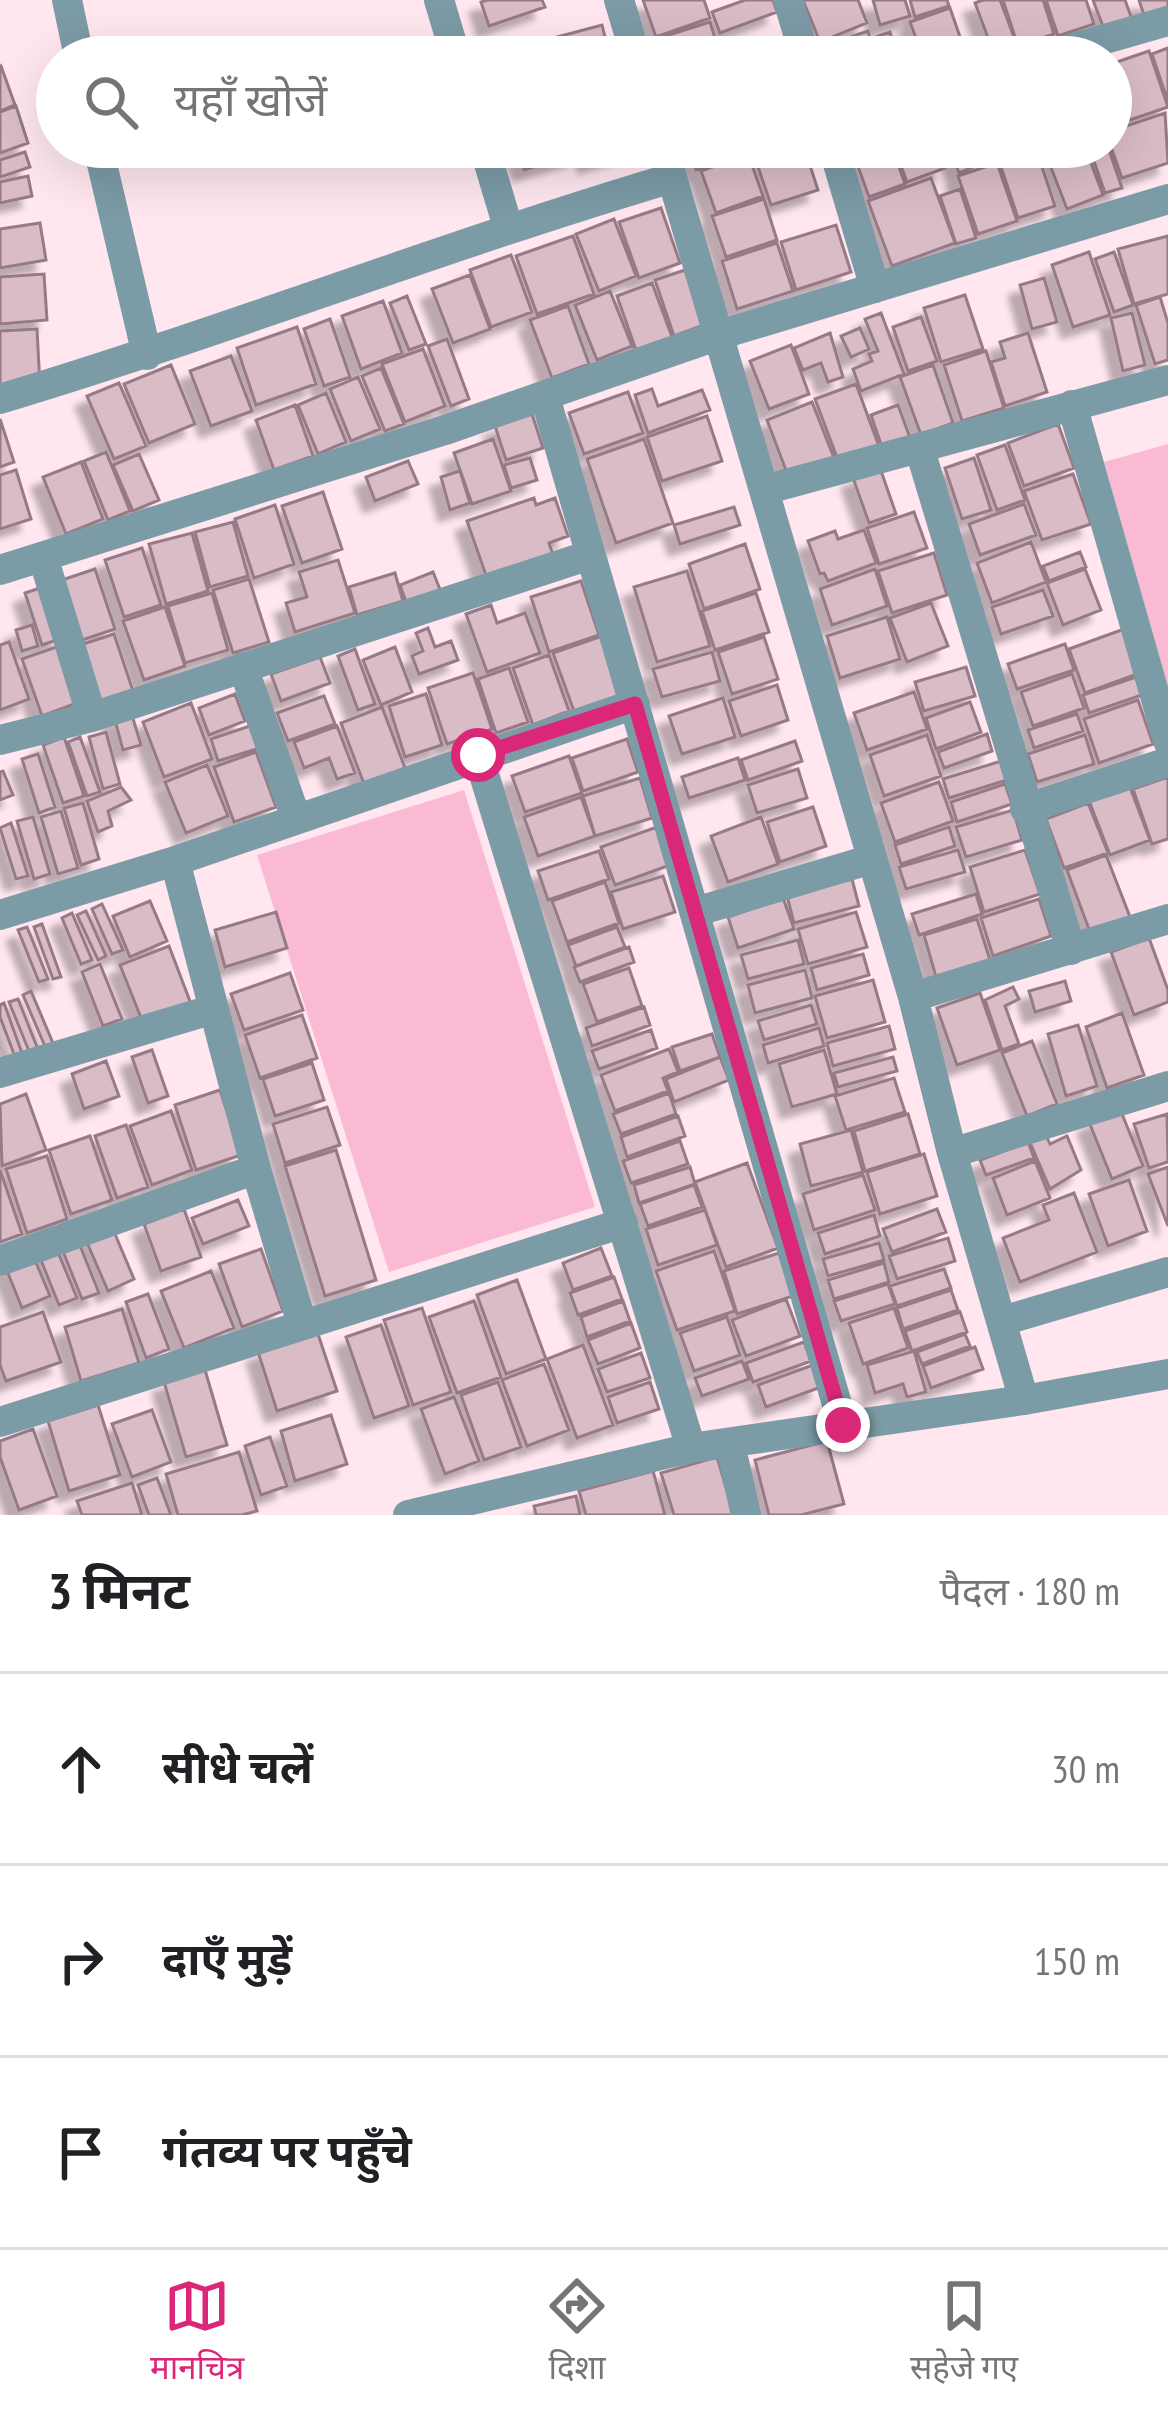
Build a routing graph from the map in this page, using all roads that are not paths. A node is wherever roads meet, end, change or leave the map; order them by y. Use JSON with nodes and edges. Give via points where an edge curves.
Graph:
{"nodes":[{"id":1,"x":67,"y":0,"type":"edge"},
{"id":2,"x":439,"y":0,"type":"edge"},
{"id":3,"x":620,"y":0,"type":"edge"},
{"id":4,"x":788,"y":0,"type":"edge"},
{"id":5,"x":1168,"y":21,"type":"edge"},
{"id":6,"x":75,"y":36,"type":"edge"},
{"id":7,"x":450,"y":36,"type":"edge"},
{"id":8,"x":630,"y":36,"type":"edge"},
{"id":9,"x":799,"y":36,"type":"edge"},
{"id":10,"x":1116,"y":36,"type":"edge"},
{"id":11,"x":103,"y":168,"type":"edge"},
{"id":12,"x":490,"y":168,"type":"edge"},
{"id":13,"x":669,"y":168,"type":"edge"},
{"id":14,"x":838,"y":168,"type":"edge"},
{"id":15,"x":672,"y":178,"type":"junction"},
{"id":16,"x":1168,"y":199,"type":"edge"},
{"id":17,"x":508,"y":226,"type":"junction"},
{"id":18,"x":875,"y":288,"type":"junction"},
{"id":19,"x":719,"y":335,"type":"junction"},
{"id":20,"x":147,"y":355,"type":"junction"},
{"id":21,"x":1168,"y":380,"type":"edge"},
{"id":22,"x":545,"y":397,"type":"junction"},
{"id":23,"x":0,"y":399,"type":"edge"},
{"id":24,"x":1072,"y":405,"type":"junction"},
{"id":25,"x":920,"y":450,"type":"junction"},
{"id":26,"x":764,"y":490,"type":"junction"},
{"id":27,"x":590,"y":555,"type":"junction"},
{"id":28,"x":43,"y":557,"type":"junction"},
{"id":29,"x":0,"y":569,"type":"edge"},
{"id":30,"x":243,"y":667,"type":"junction"},
{"id":31,"x":635,"y":704,"type":"junction"},
{"id":32,"x":92,"y":717,"type":"junction"},
{"id":33,"x":0,"y":740,"type":"edge"},
{"id":34,"x":1168,"y":741,"type":"edge"},
{"id":35,"x":478,"y":755,"type":"junction"},
{"id":36,"x":1168,"y":762,"type":"edge"},
{"id":37,"x":1025,"y":809,"type":"junction"},
{"id":38,"x":296,"y":818,"type":"junction"},
{"id":39,"x":872,"y":859,"type":"junction"},
{"id":40,"x":175,"y":861,"type":"junction"},
{"id":41,"x":695,"y":912,"type":"junction"},
{"id":42,"x":0,"y":915,"type":"edge"},
{"id":43,"x":1168,"y":919,"type":"edge"},
{"id":44,"x":1071,"y":950,"type":"junction"},
{"id":45,"x":913,"y":998,"type":"junction"},
{"id":46,"x":214,"y":1009,"type":"junction"},
{"id":47,"x":0,"y":1073,"type":"edge"},
{"id":48,"x":1168,"y":1086,"type":"edge"},
{"id":49,"x":952,"y":1153,"type":"junction"},
{"id":50,"x":256,"y":1169,"type":"junction"},
{"id":51,"x":623,"y":1223,"type":"junction"},
{"id":52,"x":0,"y":1261,"type":"edge"},
{"id":53,"x":1168,"y":1272,"type":"edge"},
{"id":54,"x":1002,"y":1321,"type":"junction"},
{"id":55,"x":302,"y":1324,"type":"junction"},
{"id":56,"x":1168,"y":1374,"type":"edge"},
{"id":57,"x":1024,"y":1400,"type":"junction"},
{"id":58,"x":0,"y":1422,"type":"edge"},
{"id":59,"x":843,"y":1425,"type":"junction"},
{"id":60,"x":730,"y":1444,"type":"junction"},
{"id":61,"x":691,"y":1448,"type":"junction"},
{"id":62,"x":408,"y":1515,"type":"edge"},
{"id":63,"x":746,"y":1515,"type":"edge"}],
"edges":[{"from":1,"to":6,"type":"street"},
{"from":2,"to":7,"type":"street"},
{"from":3,"to":8,"type":"street"},
{"from":4,"to":9,"type":"street"},
{"from":5,"to":10,"type":"street"},
{"from":11,"to":20,"type":"street"},
{"from":12,"to":17,"type":"street"},
{"from":13,"to":15,"type":"street"},
{"from":14,"to":18,"type":"street"},
{"from":15,"to":17,"type":"street"},
{"from":15,"to":19,"type":"street"},
{"from":16,"to":18,"type":"street"},
{"from":17,"to":20,"type":"street"},
{"from":18,"to":19,"type":"street"},
{"from":19,"to":22,"type":"street"},
{"from":19,"to":26,"type":"street"},
{"from":20,"to":23,"type":"street"},
{"from":21,"to":24,"type":"street"},
{"from":22,"to":27,"type":"street"},
{"from":22,"to":28,"type":"street"},
{"from":24,"to":25,"type":"street"},
{"from":24,"to":34,"type":"street"},
{"from":25,"to":26,"type":"street"},
{"from":25,"to":37,"type":"street"},
{"from":26,"to":39,"type":"street"},
{"from":27,"to":30,"type":"street"},
{"from":27,"to":31,"type":"street"},
{"from":28,"to":29,"type":"street"},
{"from":28,"to":32,"type":"street"},
{"from":30,"to":32,"type":"street"},
{"from":30,"to":38,"type":"street"},
{"from":31,"to":35,"type":"street"},
{"from":31,"to":41,"type":"street"},
{"from":32,"to":33,"type":"street"},
{"from":35,"to":38,"type":"street"},
{"from":35,"to":51,"type":"street"},
{"from":36,"to":37,"type":"street"},
{"from":37,"to":44,"type":"street"},
{"from":38,"to":40,"type":"street"},
{"from":39,"to":41,"type":"street"},
{"from":39,"to":45,"type":"street"},
{"from":40,"to":42,"type":"street"},
{"from":40,"to":46,"type":"street"},
{"from":41,"to":59,"type":"street"},
{"from":43,"to":44,"type":"street"},
{"from":44,"to":45,"type":"street"},
{"from":45,"to":49,"type":"street"},
{"from":46,"to":47,"type":"street"},
{"from":46,"to":50,"type":"street"},
{"from":48,"to":49,"type":"street"},
{"from":49,"to":54,"type":"street"},
{"from":50,"to":52,"type":"street"},
{"from":50,"to":55,"type":"street"},
{"from":51,"to":55,"type":"street"},
{"from":51,"to":61,"type":"street"},
{"from":53,"to":54,"type":"street"},
{"from":54,"to":57,"type":"street"},
{"from":55,"to":58,"type":"street"},
{"from":56,"to":57,"type":"street"},
{"from":57,"to":59,"type":"street"},
{"from":59,"to":60,"type":"street"},
{"from":60,"to":61,"type":"street"},
{"from":60,"to":63,"type":"street"},
{"from":61,"to":62,"type":"street"}]}
